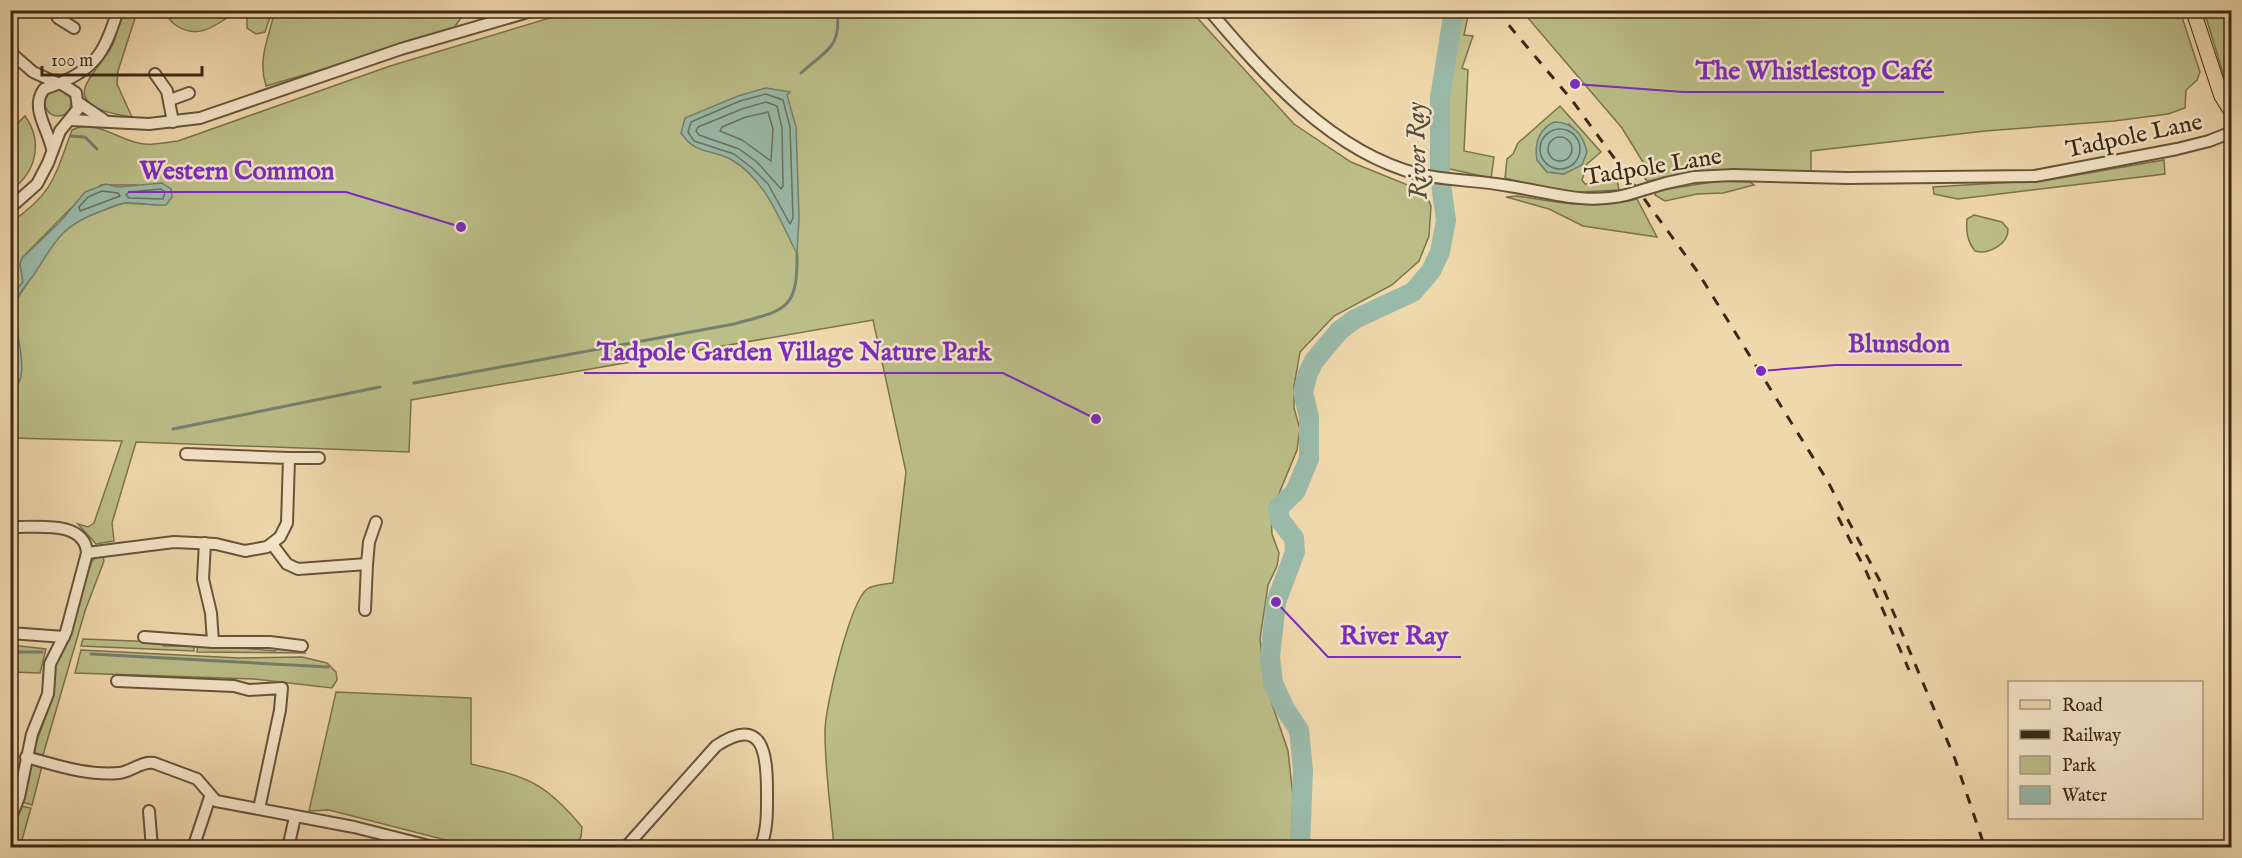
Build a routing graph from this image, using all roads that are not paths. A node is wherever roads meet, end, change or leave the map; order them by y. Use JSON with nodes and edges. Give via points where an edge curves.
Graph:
{"nodes":[{"id":1,"x":54,"y":10,"type":"edge"},
{"id":2,"x":117,"y":10,"type":"edge"},
{"id":3,"x":535,"y":10,"type":"edge"},
{"id":4,"x":1209,"y":10,"type":"edge"},
{"id":5,"x":2193,"y":10,"type":"edge"},
{"id":6,"x":74,"y":28,"type":"dead end"},
{"id":7,"x":10,"y":52,"type":"edge"},
{"id":8,"x":87,"y":69,"type":"junction"},
{"id":9,"x":33,"y":72,"type":"junction"},
{"id":10,"x":155,"y":74,"type":"dead end"},
{"id":11,"x":58,"y":83,"type":"junction"},
{"id":12,"x":189,"y":93,"type":"dead end"},
{"id":13,"x":40,"y":94,"type":"junction"},
{"id":14,"x":78,"y":100,"type":"junction"},
{"id":15,"x":170,"y":100,"type":"junction"},
{"id":16,"x":2232,"y":113,"type":"edge"},
{"id":17,"x":41,"y":116,"type":"junction"},
{"id":18,"x":69,"y":121,"type":"junction"},
{"id":19,"x":107,"y":122,"type":"junction"},
{"id":20,"x":173,"y":122,"type":"junction"},
{"id":21,"x":2232,"y":132,"type":"edge"},
{"id":22,"x":52,"y":149,"type":"junction"},
{"id":23,"x":10,"y":208,"type":"edge"},
{"id":24,"x":186,"y":454,"type":"dead end"},
{"id":25,"x":289,"y":458,"type":"junction"},
{"id":26,"x":319,"y":458,"type":"dead end"},
{"id":27,"x":376,"y":522,"type":"dead end"},
{"id":28,"x":10,"y":527,"type":"edge"},
{"id":29,"x":205,"y":543,"type":"junction"},
{"id":30,"x":272,"y":544,"type":"junction"},
{"id":31,"x":87,"y":553,"type":"junction"},
{"id":32,"x":367,"y":564,"type":"junction"},
{"id":33,"x":365,"y":610,"type":"dead end"},
{"id":34,"x":10,"y":633,"type":"edge"},
{"id":35,"x":64,"y":637,"type":"junction"},
{"id":36,"x":144,"y":637,"type":"dead end"},
{"id":37,"x":213,"y":642,"type":"junction"},
{"id":38,"x":302,"y":645,"type":"dead end"},
{"id":39,"x":117,"y":681,"type":"dead end"},
{"id":40,"x":26,"y":757,"type":"junction"},
{"id":41,"x":210,"y":797,"type":"junction"},
{"id":42,"x":259,"y":809,"type":"junction"},
{"id":43,"x":148,"y":811,"type":"dead end"},
{"id":44,"x":295,"y":817,"type":"junction"},
{"id":45,"x":10,"y":820,"type":"edge"},
{"id":46,"x":420,"y":844,"type":"edge"},
{"id":47,"x":152,"y":848,"type":"edge"},
{"id":48,"x":193,"y":848,"type":"edge"},
{"id":49,"x":288,"y":848,"type":"edge"},
{"id":50,"x":437,"y":848,"type":"edge"},
{"id":51,"x":625,"y":848,"type":"edge"},
{"id":52,"x":760,"y":848,"type":"edge"}],
"edges":[{"from":1,"to":6,"type":"street","via":[[58,18]]},
{"from":2,"to":8,"type":"street","via":[[103,50]]},
{"from":3,"to":20,"type":"street","via":[[401,49],[213,114]]},
{"from":4,"to":21,"type":"street","name":"Tadpole Lane","bridge":true,"via":[[1278,85],[1321,123],[1367,153],[1417,174],[1508,185],[1571,199],[1597,200],[1695,177],[1733,175],[2035,176],[2167,152]]},
{"from":5,"to":16,"type":"main road","via":[[2218,85]]},
{"from":7,"to":9,"type":"street"},
{"from":8,"to":11,"type":"street"},
{"from":8,"to":14,"type":"street"},
{"from":9,"to":11,"type":"street"},
{"from":9,"to":13,"type":"street"},
{"from":10,"to":15,"type":"street"},
{"from":11,"to":13,"type":"street"},
{"from":11,"to":14,"type":"street","via":[[72,88]]},
{"from":12,"to":15,"type":"street"},
{"from":13,"to":17,"type":"street","via":[[37,105]]},
{"from":14,"to":18,"type":"street","via":[[78,109]]},
{"from":14,"to":19,"type":"street"},
{"from":15,"to":20,"type":"street"},
{"from":17,"to":18,"type":"street","via":[[56,124]]},
{"from":17,"to":22,"type":"street"},
{"from":18,"to":19,"type":"street"},
{"from":18,"to":22,"type":"street"},
{"from":19,"to":20,"type":"street"},
{"from":22,"to":23,"type":"street","via":[[37,184]]},
{"from":24,"to":25,"type":"street"},
{"from":25,"to":26,"type":"street"},
{"from":25,"to":30,"type":"street","via":[[287,523]]},
{"from":27,"to":32,"type":"street"},
{"from":28,"to":31,"type":"street","via":[[70,530],[84,540]]},
{"from":29,"to":30,"type":"street","via":[[250,551]]},
{"from":29,"to":31,"type":"street","via":[[163,543]]},
{"from":29,"to":37,"type":"street","via":[[202,579],[211,613]]},
{"from":30,"to":32,"type":"street","via":[[287,564],[298,569]]},
{"from":31,"to":35,"type":"street"},
{"from":32,"to":33,"type":"street"},
{"from":34,"to":35,"type":"street"},
{"from":35,"to":40,"type":"street","via":[[50,664],[48,694]]},
{"from":36,"to":37,"type":"street"},
{"from":37,"to":38,"type":"street"},
{"from":39,"to":42,"type":"street","via":[[249,690],[287,687]]},
{"from":40,"to":41,"type":"street","via":[[105,774],[154,763],[197,779]]},
{"from":40,"to":45,"type":"street","via":[[17,805]]},
{"from":41,"to":42,"type":"street"},
{"from":41,"to":48,"type":"street"},
{"from":42,"to":44,"type":"street"},
{"from":43,"to":47,"type":"street"},
{"from":44,"to":46,"type":"street"},
{"from":44,"to":49,"type":"street"},
{"from":46,"to":50,"type":"street"},
{"from":51,"to":52,"type":"street","via":[[716,746],[736,736],[754,737],[766,755],[767,812]]}]}
